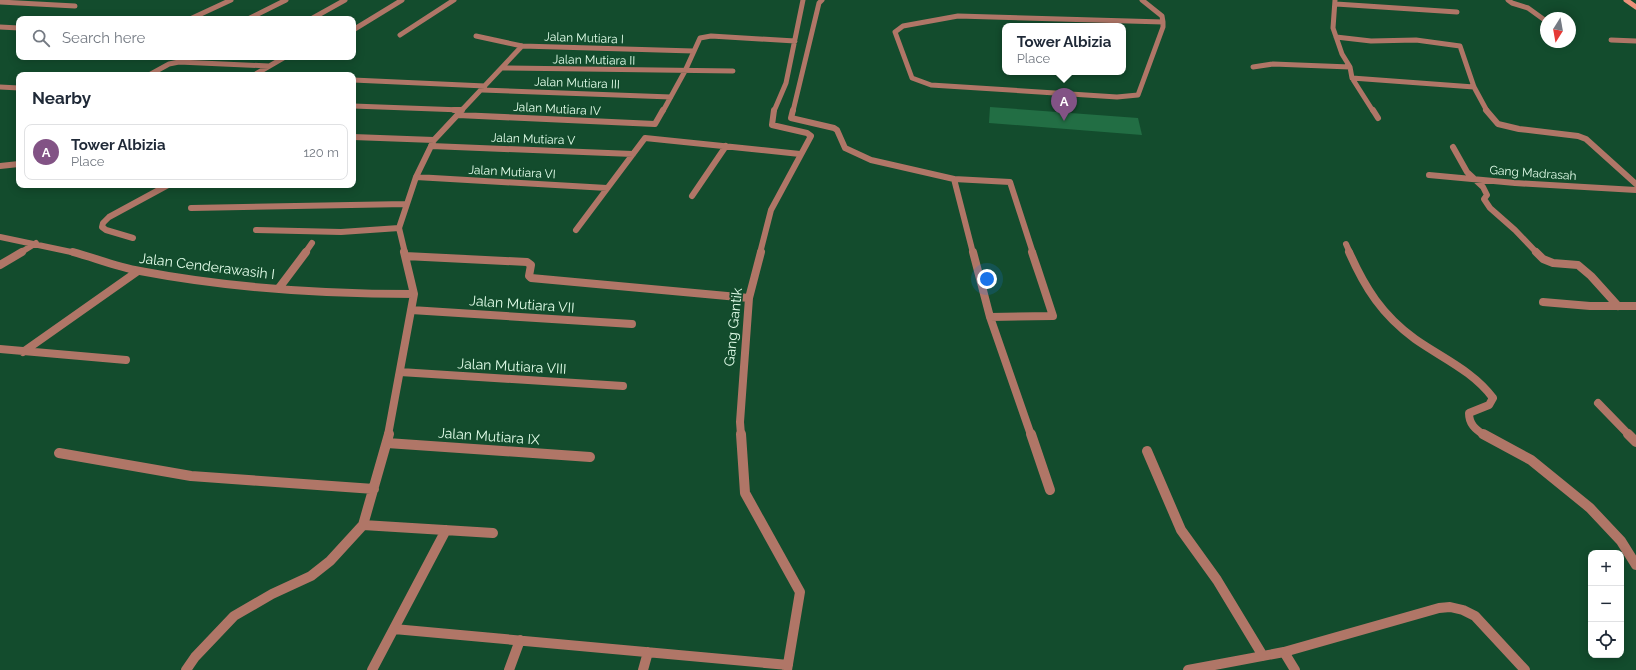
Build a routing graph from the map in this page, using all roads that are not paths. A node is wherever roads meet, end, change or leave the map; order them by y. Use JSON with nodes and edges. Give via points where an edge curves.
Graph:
{"nodes":[{"id":1,"x":231,"y":0,"type":"edge"},
{"id":2,"x":286,"y":0,"type":"edge"},
{"id":3,"x":345,"y":0,"type":"edge"},
{"id":4,"x":402,"y":0,"type":"edge"},
{"id":5,"x":454,"y":0,"type":"edge"},
{"id":6,"x":803,"y":0,"type":"edge"},
{"id":7,"x":822,"y":0,"type":"edge"},
{"id":8,"x":1142,"y":0,"type":"edge"},
{"id":9,"x":1508,"y":0,"type":"edge"},
{"id":10,"x":1626,"y":0,"type":"edge"},
{"id":11,"x":0,"y":2,"type":"edge"},
{"id":12,"x":1335,"y":2,"type":"edge"},
{"id":13,"x":75,"y":6,"type":"dead end"},
{"id":14,"x":1635,"y":6,"type":"edge"},
{"id":15,"x":1456,"y":12,"type":"dead end"},
{"id":16,"x":196,"y":16,"type":"edge"},
{"id":17,"x":254,"y":16,"type":"edge"},
{"id":18,"x":316,"y":16,"type":"edge"},
{"id":19,"x":1540,"y":17,"type":"edge"},
{"id":20,"x":1163,"y":22,"type":"junction"},
{"id":21,"x":0,"y":27,"type":"edge"},
{"id":22,"x":16,"y":28,"type":"edge"},
{"id":23,"x":356,"y":28,"type":"edge"},
{"id":24,"x":400,"y":35,"type":"dead end"},
{"id":25,"x":476,"y":36,"type":"dead end"},
{"id":26,"x":1336,"y":38,"type":"junction"},
{"id":27,"x":1611,"y":40,"type":"dead end"},
{"id":28,"x":795,"y":41,"type":"junction"},
{"id":29,"x":1636,"y":41,"type":"edge"},
{"id":30,"x":522,"y":46,"type":"junction"},
{"id":31,"x":693,"y":51,"type":"junction"},
{"id":32,"x":280,"y":60,"type":"edge"},
{"id":33,"x":269,"y":66,"type":"junction"},
{"id":34,"x":1253,"y":67,"type":"dead end"},
{"id":35,"x":1350,"y":67,"type":"junction"},
{"id":36,"x":502,"y":68,"type":"junction"},
{"id":37,"x":685,"y":71,"type":"junction"},
{"id":38,"x":733,"y":71,"type":"dead end"},
{"id":39,"x":155,"y":72,"type":"edge"},
{"id":40,"x":259,"y":72,"type":"edge"},
{"id":41,"x":1352,"y":78,"type":"junction"},
{"id":42,"x":356,"y":80,"type":"edge"},
{"id":43,"x":0,"y":87,"type":"edge"},
{"id":44,"x":1474,"y":87,"type":"junction"},
{"id":45,"x":16,"y":88,"type":"edge"},
{"id":46,"x":484,"y":88,"type":"junction"},
{"id":47,"x":671,"y":97,"type":"junction"},
{"id":48,"x":356,"y":106,"type":"edge"},
{"id":49,"x":460,"y":113,"type":"junction"},
{"id":50,"x":1378,"y":118,"type":"dead end"},
{"id":51,"x":356,"y":137,"type":"edge"},
{"id":52,"x":433,"y":143,"type":"junction"},
{"id":53,"x":726,"y":146,"type":"junction"},
{"id":54,"x":1453,"y":147,"type":"dead end"},
{"id":55,"x":633,"y":154,"type":"junction"},
{"id":56,"x":800,"y":154,"type":"junction"},
{"id":57,"x":16,"y":164,"type":"edge"},
{"id":58,"x":0,"y":166,"type":"edge"},
{"id":59,"x":1429,"y":176,"type":"dead end"},
{"id":60,"x":416,"y":177,"type":"junction"},
{"id":61,"x":954,"y":179,"type":"junction"},
{"id":62,"x":1476,"y":180,"type":"junction"},
{"id":63,"x":1636,"y":184,"type":"edge"},
{"id":64,"x":162,"y":188,"type":"edge"},
{"id":65,"x":607,"y":188,"type":"junction"},
{"id":66,"x":1636,"y":190,"type":"edge"},
{"id":67,"x":692,"y":196,"type":"dead end"},
{"id":68,"x":406,"y":204,"type":"junction"},
{"id":69,"x":191,"y":208,"type":"dead end"},
{"id":70,"x":400,"y":228,"type":"junction"},
{"id":71,"x":256,"y":230,"type":"dead end"},
{"id":72,"x":576,"y":230,"type":"dead end"},
{"id":73,"x":0,"y":237,"type":"edge"},
{"id":74,"x":133,"y":238,"type":"dead end"},
{"id":75,"x":36,"y":243,"type":"junction"},
{"id":76,"x":312,"y":243,"type":"dead end"},
{"id":77,"x":1346,"y":244,"type":"dead end"},
{"id":78,"x":405,"y":256,"type":"junction"},
{"id":79,"x":0,"y":265,"type":"edge"},
{"id":80,"x":138,"y":271,"type":"junction"},
{"id":81,"x":279,"y":288,"type":"junction"},
{"id":82,"x":414,"y":294,"type":"junction"},
{"id":83,"x":749,"y":298,"type":"junction"},
{"id":84,"x":1543,"y":302,"type":"dead end"},
{"id":85,"x":1618,"y":306,"type":"junction"},
{"id":86,"x":1636,"y":306,"type":"edge"},
{"id":87,"x":411,"y":310,"type":"junction"},
{"id":88,"x":990,"y":316,"type":"junction"},
{"id":89,"x":632,"y":324,"type":"dead end"},
{"id":90,"x":0,"y":349,"type":"edge"},
{"id":91,"x":23,"y":352,"type":"junction"},
{"id":92,"x":126,"y":360,"type":"dead end"},
{"id":93,"x":400,"y":372,"type":"junction"},
{"id":94,"x":623,"y":386,"type":"dead end"},
{"id":95,"x":1598,"y":403,"type":"dead end"},
{"id":96,"x":1636,"y":442,"type":"edge"},
{"id":97,"x":387,"y":443,"type":"junction"},
{"id":98,"x":1147,"y":451,"type":"dead end"},
{"id":99,"x":59,"y":452,"type":"dead end"},
{"id":100,"x":590,"y":457,"type":"dead end"},
{"id":101,"x":374,"y":489,"type":"junction"},
{"id":102,"x":1050,"y":490,"type":"dead end"},
{"id":103,"x":363,"y":525,"type":"junction"},
{"id":104,"x":446,"y":530,"type":"junction"},
{"id":105,"x":493,"y":533,"type":"dead end"},
{"id":106,"x":1636,"y":565,"type":"edge"},
{"id":107,"x":394,"y":629,"type":"junction"},
{"id":108,"x":520,"y":640,"type":"junction"},
{"id":109,"x":648,"y":652,"type":"junction"},
{"id":110,"x":1284,"y":652,"type":"junction"},
{"id":111,"x":1263,"y":656,"type":"junction"},
{"id":112,"x":788,"y":668,"type":"edge"},
{"id":113,"x":186,"y":670,"type":"edge"},
{"id":114,"x":372,"y":670,"type":"edge"},
{"id":115,"x":509,"y":670,"type":"edge"},
{"id":116,"x":643,"y":670,"type":"edge"},
{"id":117,"x":1188,"y":670,"type":"edge"},
{"id":118,"x":1295,"y":670,"type":"edge"},
{"id":119,"x":1525,"y":670,"type":"edge"}],
"edges":[{"from":1,"to":16,"type":"street"},
{"from":2,"to":17,"type":"street"},
{"from":3,"to":18,"type":"street"},
{"from":4,"to":23,"type":"street"},
{"from":5,"to":24,"type":"street"},
{"from":6,"to":28,"type":"street","name":"Gang Gantik"},
{"from":7,"to":61,"type":"street","via":[[819,3],[791,118],[834,128],[845,148],[871,160]]},
{"from":8,"to":20,"type":"street","via":[[1162,16]]},
{"from":9,"to":19,"type":"street","via":[[1528,8]]},
{"from":10,"to":14,"type":"main road"},
{"from":11,"to":13,"type":"street"},
{"from":12,"to":15,"type":"street"},
{"from":12,"to":26,"type":"street","via":[[1333,28]]},
{"from":20,"to":20,"type":"street","via":[[1138,95],[1117,97],[930,85],[912,78],[895,35],[903,26],[958,16]]},
{"from":21,"to":22,"type":"street"},
{"from":25,"to":30,"type":"street","name":"Jalan Mutiara I"},
{"from":26,"to":35,"type":"street"},
{"from":26,"to":44,"type":"street","via":[[1371,41],[1416,40],[1460,46]]},
{"from":27,"to":29,"type":"street"},
{"from":28,"to":31,"type":"street","via":[[706,36],[700,38]]},
{"from":28,"to":56,"type":"street","name":"Gang Gantik","via":[[786,83],[773,112],[772,125],[810,134]]},
{"from":30,"to":31,"type":"street","name":"Jalan Mutiara I"},
{"from":30,"to":36,"type":"street"},
{"from":31,"to":37,"type":"street"},
{"from":32,"to":33,"type":"street"},
{"from":33,"to":39,"type":"street","via":[[179,62],[169,64]]},
{"from":33,"to":40,"type":"street"},
{"from":34,"to":35,"type":"street","via":[[1273,64]]},
{"from":35,"to":41,"type":"street"},
{"from":36,"to":37,"type":"street","name":"Jalan Mutiara II"},
{"from":36,"to":46,"type":"street"},
{"from":37,"to":38,"type":"street","name":"Jalan Mutiara II"},
{"from":37,"to":47,"type":"street"},
{"from":41,"to":44,"type":"street"},
{"from":41,"to":50,"type":"street"},
{"from":42,"to":46,"type":"street","name":"Jalan Mutiara III"},
{"from":43,"to":45,"type":"street"},
{"from":44,"to":63,"type":"street","via":[[1485,108],[1498,124],[1586,139]]},
{"from":46,"to":47,"type":"street","name":"Jalan Mutiara III"},
{"from":46,"to":49,"type":"street"},
{"from":47,"to":49,"type":"street","name":"Jalan Mutiara IV","via":[[655,124]]},
{"from":48,"to":49,"type":"street","name":"Jalan Mutiara IV"},
{"from":49,"to":52,"type":"street"},
{"from":51,"to":52,"type":"street","name":"Jalan Mutiara V"},
{"from":52,"to":55,"type":"street","name":"Jalan Mutiara V"},
{"from":52,"to":60,"type":"street"},
{"from":53,"to":55,"type":"street","via":[[645,138]]},
{"from":53,"to":56,"type":"street"},
{"from":53,"to":67,"type":"street"},
{"from":54,"to":62,"type":"street","via":[[1467,172]]},
{"from":55,"to":65,"type":"street"},
{"from":56,"to":83,"type":"street","name":"Gang Gantik","via":[[771,210]]},
{"from":57,"to":58,"type":"street"},
{"from":59,"to":62,"type":"street","name":"Gang Madrasah"},
{"from":60,"to":65,"type":"street","name":"Jalan Mutiara VI"},
{"from":60,"to":68,"type":"street"},
{"from":61,"to":88,"type":"street"},
{"from":61,"to":88,"type":"street","via":[[1010,182],[1053,316]]},
{"from":62,"to":66,"type":"street","name":"Gang Madrasah"},
{"from":62,"to":85,"type":"street","via":[[1483,187],[1487,195],[1484,199],[1490,208],[1543,259],[1553,263],[1578,265]]},
{"from":64,"to":74,"type":"street","via":[[109,217],[103,223],[102,227],[106,230]]},
{"from":65,"to":72,"type":"street"},
{"from":68,"to":69,"type":"street"},
{"from":68,"to":70,"type":"street"},
{"from":70,"to":71,"type":"street","via":[[341,232]]},
{"from":70,"to":78,"type":"street"},
{"from":73,"to":75,"type":"street","name":"Jalan Cenderawasih I"},
{"from":75,"to":79,"type":"street"},
{"from":75,"to":80,"type":"street","name":"Jalan Cenderawasih I"},
{"from":76,"to":81,"type":"street"},
{"from":77,"to":106,"type":"street","via":[[1365,286],[1385,312],[1414,338],[1488,390],[1493,398],[1489,405],[1469,413],[1469,421],[1476,430],[1531,460],[1590,508],[1621,541]]},
{"from":78,"to":82,"type":"street"},
{"from":78,"to":83,"type":"street","via":[[527,262],[531,265],[531,278]]},
{"from":80,"to":81,"type":"street","name":"Jalan Cenderawasih I"},
{"from":80,"to":91,"type":"street"},
{"from":81,"to":82,"type":"street","name":"Jalan Cenderawasih I"},
{"from":82,"to":87,"type":"street"},
{"from":83,"to":112,"type":"street","name":"Gang Gantik","via":[[740,422],[745,494],[800,592]]},
{"from":84,"to":85,"type":"street"},
{"from":85,"to":86,"type":"street"},
{"from":87,"to":89,"type":"street","name":"Jalan Mutiara VII"},
{"from":87,"to":93,"type":"street"},
{"from":88,"to":102,"type":"street"},
{"from":90,"to":91,"type":"street"},
{"from":91,"to":92,"type":"street"},
{"from":93,"to":94,"type":"street","name":"Jalan Mutiara VIII"},
{"from":93,"to":97,"type":"street"},
{"from":95,"to":96,"type":"street"},
{"from":97,"to":100,"type":"street","name":"Jalan Mutiara IX"},
{"from":97,"to":101,"type":"street"},
{"from":98,"to":111,"type":"street","via":[[1181,530],[1217,580]]},
{"from":99,"to":101,"type":"street","via":[[191,476]]},
{"from":101,"to":103,"type":"street"},
{"from":103,"to":104,"type":"street"},
{"from":103,"to":113,"type":"street","via":[[330,561],[311,576],[272,594],[234,616]]},
{"from":104,"to":105,"type":"street"},
{"from":104,"to":107,"type":"street"},
{"from":107,"to":108,"type":"street"},
{"from":107,"to":114,"type":"street"},
{"from":108,"to":109,"type":"street"},
{"from":108,"to":115,"type":"street"},
{"from":109,"to":112,"type":"street"},
{"from":109,"to":116,"type":"street"},
{"from":110,"to":111,"type":"street"},
{"from":110,"to":118,"type":"street"},
{"from":110,"to":119,"type":"street","via":[[1438,608],[1450,607],[1475,616]]},
{"from":111,"to":117,"type":"street"}]}
